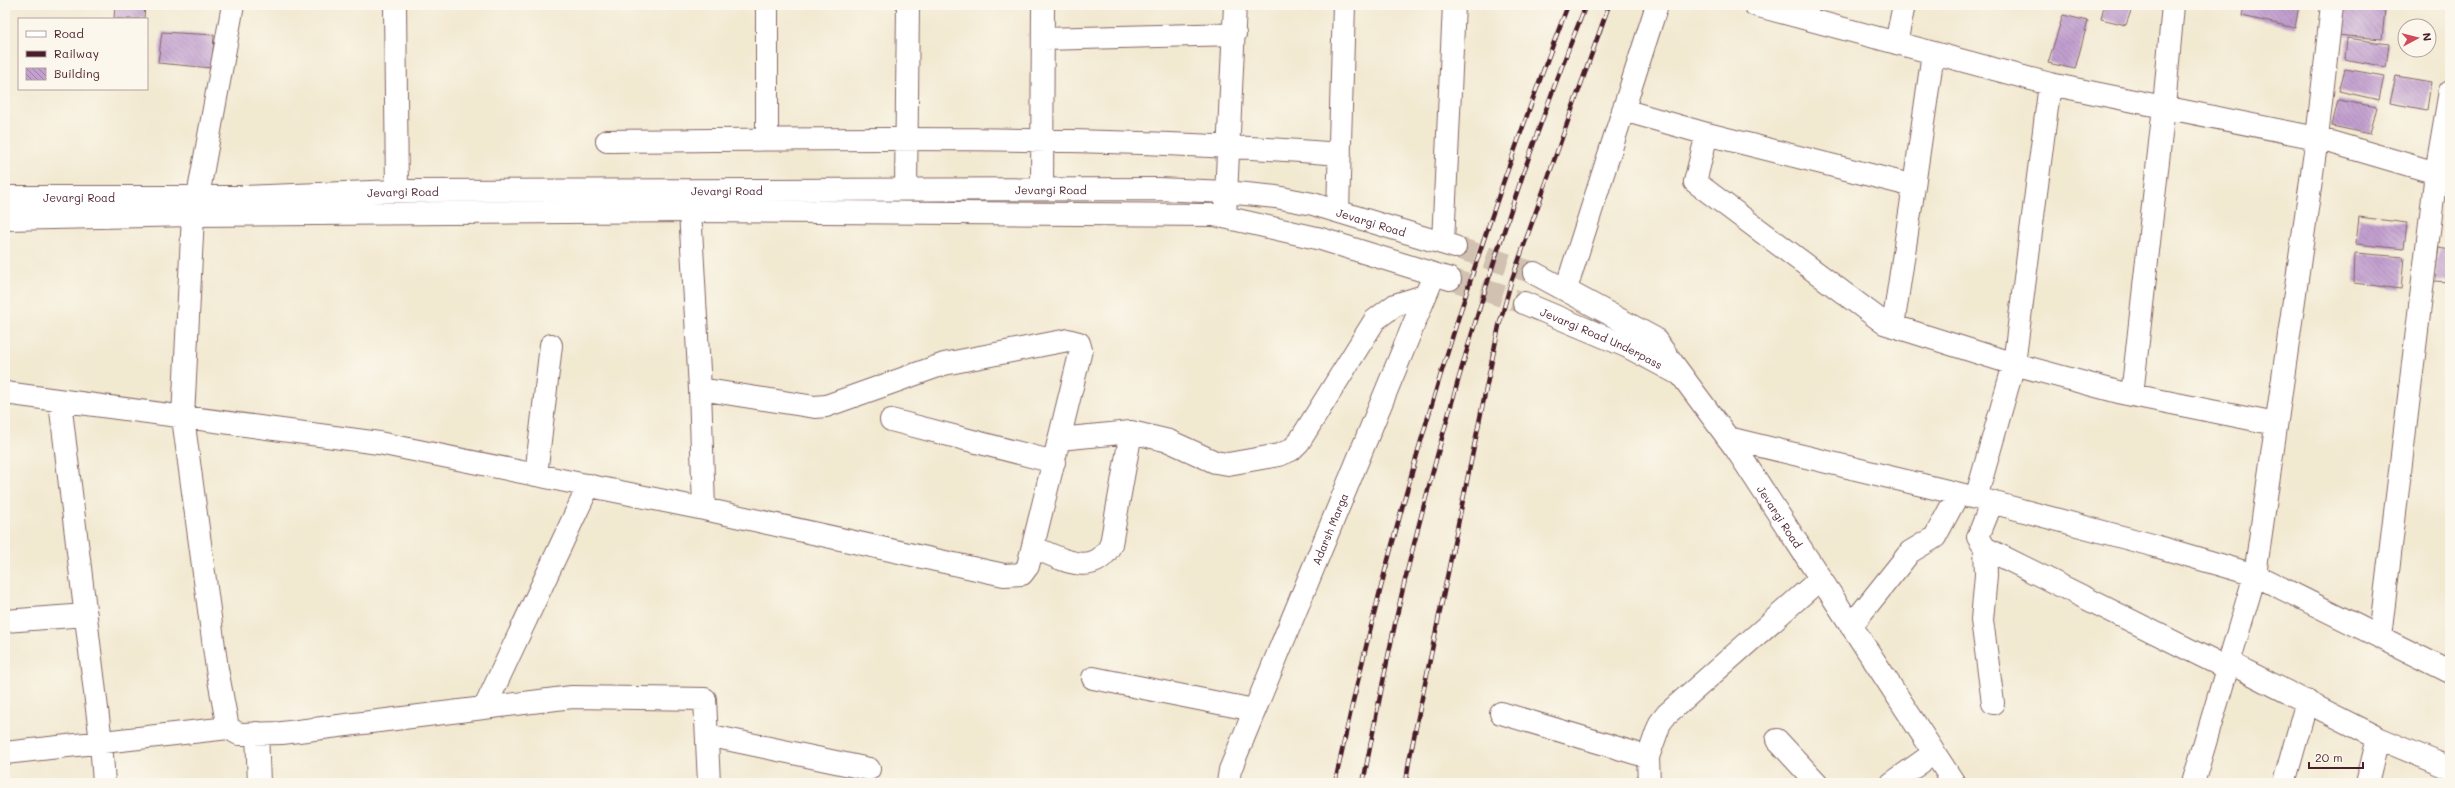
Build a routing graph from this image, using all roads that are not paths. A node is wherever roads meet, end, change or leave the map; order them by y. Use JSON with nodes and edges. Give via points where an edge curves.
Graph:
{"nodes":[{"id":1,"x":233,"y":5,"type":"edge"},
{"id":2,"x":395,"y":5,"type":"edge"},
{"id":3,"x":767,"y":5,"type":"edge"},
{"id":4,"x":908,"y":5,"type":"edge"},
{"id":5,"x":1043,"y":5,"type":"edge"},
{"id":6,"x":1235,"y":5,"type":"edge"},
{"id":7,"x":1344,"y":5,"type":"edge"},
{"id":8,"x":1454,"y":5,"type":"edge"},
{"id":9,"x":1657,"y":5,"type":"edge"},
{"id":10,"x":1755,"y":5,"type":"edge"},
{"id":11,"x":1904,"y":5,"type":"edge"},
{"id":12,"x":2173,"y":5,"type":"edge"},
{"id":13,"x":2332,"y":5,"type":"edge"},
{"id":14,"x":1235,"y":34,"type":"junction"},
{"id":15,"x":1043,"y":39,"type":"junction"},
{"id":16,"x":1896,"y":42,"type":"junction"},
{"id":17,"x":1934,"y":53,"type":"junction"},
{"id":18,"x":2050,"y":84,"type":"junction"},
{"id":19,"x":2450,"y":91,"type":"edge"},
{"id":20,"x":2164,"y":107,"type":"junction"},
{"id":21,"x":1623,"y":110,"type":"junction"},
{"id":22,"x":1707,"y":134,"type":"junction"},
{"id":23,"x":907,"y":138,"type":"junction"},
{"id":24,"x":2317,"y":138,"type":"junction"},
{"id":25,"x":767,"y":139,"type":"junction"},
{"id":26,"x":1044,"y":140,"type":"junction"},
{"id":27,"x":607,"y":141,"type":"dead end"},
{"id":28,"x":1228,"y":146,"type":"junction"},
{"id":29,"x":1340,"y":154,"type":"junction"},
{"id":30,"x":2443,"y":175,"type":"edge"},
{"id":31,"x":1914,"y":186,"type":"junction"},
{"id":32,"x":906,"y":189,"type":"junction"},
{"id":33,"x":1042,"y":189,"type":"junction"},
{"id":34,"x":396,"y":191,"type":"junction"},
{"id":35,"x":1226,"y":192,"type":"junction"},
{"id":36,"x":5,"y":197,"type":"edge"},
{"id":37,"x":195,"y":205,"type":"junction"},
{"id":38,"x":690,"y":211,"type":"junction"},
{"id":39,"x":1338,"y":211,"type":"junction"},
{"id":40,"x":1225,"y":217,"type":"junction"},
{"id":41,"x":5,"y":219,"type":"edge"},
{"id":42,"x":1534,"y":273,"type":"tunnel mouth"},
{"id":43,"x":1566,"y":289,"type":"junction"},
{"id":44,"x":1424,"y":296,"type":"junction"},
{"id":45,"x":1524,"y":303,"type":"tunnel mouth"},
{"id":46,"x":1893,"y":326,"type":"junction"},
{"id":47,"x":551,"y":346,"type":"dead end"},
{"id":48,"x":2014,"y":364,"type":"junction"},
{"id":49,"x":1679,"y":374,"type":"junction"},
{"id":50,"x":700,"y":389,"type":"junction"},
{"id":51,"x":2132,"y":395,"type":"junction"},
{"id":52,"x":7,"y":398,"type":"edge"},
{"id":53,"x":60,"y":402,"type":"junction"},
{"id":54,"x":183,"y":418,"type":"junction"},
{"id":55,"x":892,"y":420,"type":"dead end"},
{"id":56,"x":2276,"y":424,"type":"junction"},
{"id":57,"x":1130,"y":432,"type":"junction"},
{"id":58,"x":1728,"y":438,"type":"junction"},
{"id":59,"x":1059,"y":439,"type":"junction"},
{"id":60,"x":1054,"y":462,"type":"junction"},
{"id":61,"x":536,"y":475,"type":"junction"},
{"id":62,"x":589,"y":485,"type":"junction"},
{"id":63,"x":1975,"y":498,"type":"junction"},
{"id":64,"x":704,"y":509,"type":"junction"},
{"id":65,"x":1033,"y":546,"type":"junction"},
{"id":66,"x":1985,"y":548,"type":"junction"},
{"id":67,"x":2255,"y":575,"type":"junction"},
{"id":68,"x":1820,"y":579,"type":"junction"},
{"id":69,"x":86,"y":615,"type":"junction"},
{"id":70,"x":5,"y":622,"type":"edge"},
{"id":71,"x":1851,"y":626,"type":"junction"},
{"id":72,"x":2380,"y":637,"type":"junction"},
{"id":73,"x":2227,"y":665,"type":"junction"},
{"id":74,"x":2450,"y":672,"type":"edge"},
{"id":75,"x":1093,"y":678,"type":"dead end"},
{"id":76,"x":2307,"y":701,"type":"junction"},
{"id":77,"x":1993,"y":703,"type":"dead end"},
{"id":78,"x":485,"y":707,"type":"junction"},
{"id":79,"x":1254,"y":710,"type":"junction"},
{"id":80,"x":1501,"y":713,"type":"dead end"},
{"id":81,"x":228,"y":728,"type":"junction"},
{"id":82,"x":257,"y":733,"type":"junction"},
{"id":83,"x":707,"y":735,"type":"junction"},
{"id":84,"x":2378,"y":738,"type":"junction"},
{"id":85,"x":1777,"y":740,"type":"dead end"},
{"id":86,"x":101,"y":742,"type":"junction"},
{"id":87,"x":5,"y":753,"type":"edge"},
{"id":88,"x":1934,"y":753,"type":"junction"},
{"id":89,"x":1648,"y":757,"type":"junction"},
{"id":90,"x":2450,"y":768,"type":"edge"},
{"id":91,"x":869,"y":769,"type":"dead end"},
{"id":92,"x":104,"y":783,"type":"edge"},
{"id":93,"x":259,"y":783,"type":"edge"},
{"id":94,"x":709,"y":783,"type":"edge"},
{"id":95,"x":1228,"y":783,"type":"edge"},
{"id":96,"x":1649,"y":783,"type":"edge"},
{"id":97,"x":1817,"y":783,"type":"edge"},
{"id":98,"x":1892,"y":783,"type":"edge"},
{"id":99,"x":1954,"y":783,"type":"edge"},
{"id":100,"x":2193,"y":783,"type":"edge"},
{"id":101,"x":2284,"y":783,"type":"edge"},
{"id":102,"x":2367,"y":783,"type":"edge"}],
"edges":[{"from":1,"to":37,"type":"street"},
{"from":2,"to":34,"type":"street"},
{"from":3,"to":25,"type":"street"},
{"from":4,"to":23,"type":"street"},
{"from":5,"to":15,"type":"street"},
{"from":6,"to":14,"type":"street"},
{"from":7,"to":29,"type":"street"},
{"from":8,"to":39,"type":"street","name":"Jevargi Road","via":[[1449,244]]},
{"from":9,"to":21,"type":"street"},
{"from":10,"to":16,"type":"street"},
{"from":11,"to":16,"type":"street"},
{"from":12,"to":20,"type":"street"},
{"from":13,"to":24,"type":"street"},
{"from":14,"to":15,"type":"street"},
{"from":14,"to":28,"type":"street"},
{"from":15,"to":26,"type":"street"},
{"from":16,"to":17,"type":"street"},
{"from":17,"to":18,"type":"street"},
{"from":17,"to":31,"type":"street"},
{"from":18,"to":20,"type":"street"},
{"from":18,"to":48,"type":"street"},
{"from":19,"to":30,"type":"street"},
{"from":20,"to":24,"type":"street"},
{"from":20,"to":51,"type":"street"},
{"from":21,"to":22,"type":"street"},
{"from":21,"to":43,"type":"street"},
{"from":22,"to":31,"type":"street"},
{"from":22,"to":46,"type":"street","via":[[1695,182],[1884,323]]},
{"from":23,"to":25,"type":"street"},
{"from":23,"to":26,"type":"street"},
{"from":23,"to":32,"type":"street"},
{"from":24,"to":30,"type":"street"},
{"from":24,"to":56,"type":"street"},
{"from":25,"to":27,"type":"street"},
{"from":26,"to":28,"type":"street"},
{"from":26,"to":33,"type":"street"},
{"from":28,"to":29,"type":"street"},
{"from":28,"to":35,"type":"street"},
{"from":29,"to":39,"type":"street"},
{"from":30,"to":72,"type":"street"},
{"from":31,"to":46,"type":"street"},
{"from":32,"to":33,"type":"street","name":"Jevargi Road"},
{"from":32,"to":34,"type":"street","name":"Jevargi Road"},
{"from":33,"to":35,"type":"street","name":"Jevargi Road"},
{"from":34,"to":37,"type":"street","name":"Jevargi Road","via":[[244,197]]},
{"from":35,"to":39,"type":"street","name":"Jevargi Road","via":[[1276,197]]},
{"from":35,"to":40,"type":"street"},
{"from":36,"to":37,"type":"street","name":"Jevargi Road"},
{"from":37,"to":38,"type":"street"},
{"from":37,"to":41,"type":"street"},
{"from":37,"to":54,"type":"street"},
{"from":38,"to":40,"type":"street"},
{"from":38,"to":50,"type":"street"},
{"from":40,"to":44,"type":"street","name":"Adarsh Marga","via":[[1321,239],[1442,277]]},
{"from":42,"to":43,"type":"street"},
{"from":43,"to":49,"type":"street","name":"Jevargi Road","via":[[1654,338]]},
{"from":44,"to":57,"type":"street","via":[[1395,305],[1375,320],[1299,442],[1291,450],[1279,455],[1228,464],[1215,462],[1169,441]]},
{"from":44,"to":79,"type":"street","name":"Adarsh Marga"},
{"from":45,"to":49,"type":"street","name":"Jevargi Road Underpass","via":[[1626,346]]},
{"from":46,"to":48,"type":"street"},
{"from":47,"to":61,"type":"street"},
{"from":48,"to":51,"type":"street"},
{"from":48,"to":63,"type":"street"},
{"from":49,"to":58,"type":"street","name":"Jevargi Road"},
{"from":50,"to":59,"type":"street","via":[[815,408],[944,364],[1056,341],[1076,340],[1080,343],[1080,356]]},
{"from":50,"to":64,"type":"street"},
{"from":51,"to":56,"type":"street"},
{"from":52,"to":53,"type":"street"},
{"from":53,"to":54,"type":"street"},
{"from":53,"to":69,"type":"street"},
{"from":54,"to":61,"type":"street","via":[[379,443]]},
{"from":54,"to":81,"type":"street","via":[[217,669]]},
{"from":55,"to":60,"type":"street"},
{"from":56,"to":67,"type":"street"},
{"from":57,"to":59,"type":"street"},
{"from":57,"to":65,"type":"street","via":[[1111,544],[1106,556],[1096,563],[1080,564]]},
{"from":58,"to":63,"type":"street"},
{"from":58,"to":68,"type":"street","name":"Jevargi Road"},
{"from":59,"to":60,"type":"street"},
{"from":60,"to":65,"type":"street"},
{"from":61,"to":62,"type":"street"},
{"from":62,"to":64,"type":"street"},
{"from":62,"to":78,"type":"street"},
{"from":63,"to":66,"type":"street","via":[[1978,537]]},
{"from":63,"to":67,"type":"street"},
{"from":63,"to":71,"type":"street","via":[[1935,537],[1910,552]]},
{"from":64,"to":65,"type":"street","via":[[1004,575],[1022,574],[1028,566]]},
{"from":66,"to":73,"type":"street"},
{"from":66,"to":77,"type":"street","via":[[1986,575],[1982,620]]},
{"from":67,"to":72,"type":"street"},
{"from":67,"to":73,"type":"street"},
{"from":68,"to":71,"type":"street","name":"Jevargi Road"},
{"from":68,"to":89,"type":"street","via":[[1667,714],[1660,723]]},
{"from":69,"to":70,"type":"street"},
{"from":69,"to":86,"type":"street"},
{"from":71,"to":88,"type":"street","name":"Jevargi Road"},
{"from":72,"to":74,"type":"street"},
{"from":73,"to":76,"type":"street"},
{"from":73,"to":100,"type":"street"},
{"from":75,"to":79,"type":"street"},
{"from":76,"to":84,"type":"street"},
{"from":76,"to":101,"type":"street"},
{"from":78,"to":82,"type":"street","via":[[282,733]]},
{"from":78,"to":83,"type":"street","via":[[572,697],[705,699]]},
{"from":79,"to":95,"type":"street","name":"Adarsh Marga","via":[[1230,770]]},
{"from":80,"to":89,"type":"street"},
{"from":81,"to":82,"type":"street","via":[[239,734]]},
{"from":81,"to":86,"type":"street"},
{"from":82,"to":93,"type":"street"},
{"from":83,"to":91,"type":"street"},
{"from":83,"to":94,"type":"street"},
{"from":84,"to":90,"type":"street"},
{"from":84,"to":102,"type":"street"},
{"from":85,"to":97,"type":"street"},
{"from":86,"to":87,"type":"street"},
{"from":86,"to":92,"type":"street"},
{"from":88,"to":98,"type":"street"},
{"from":88,"to":99,"type":"street","name":"Jevargi Road"},
{"from":89,"to":96,"type":"street"}]}
